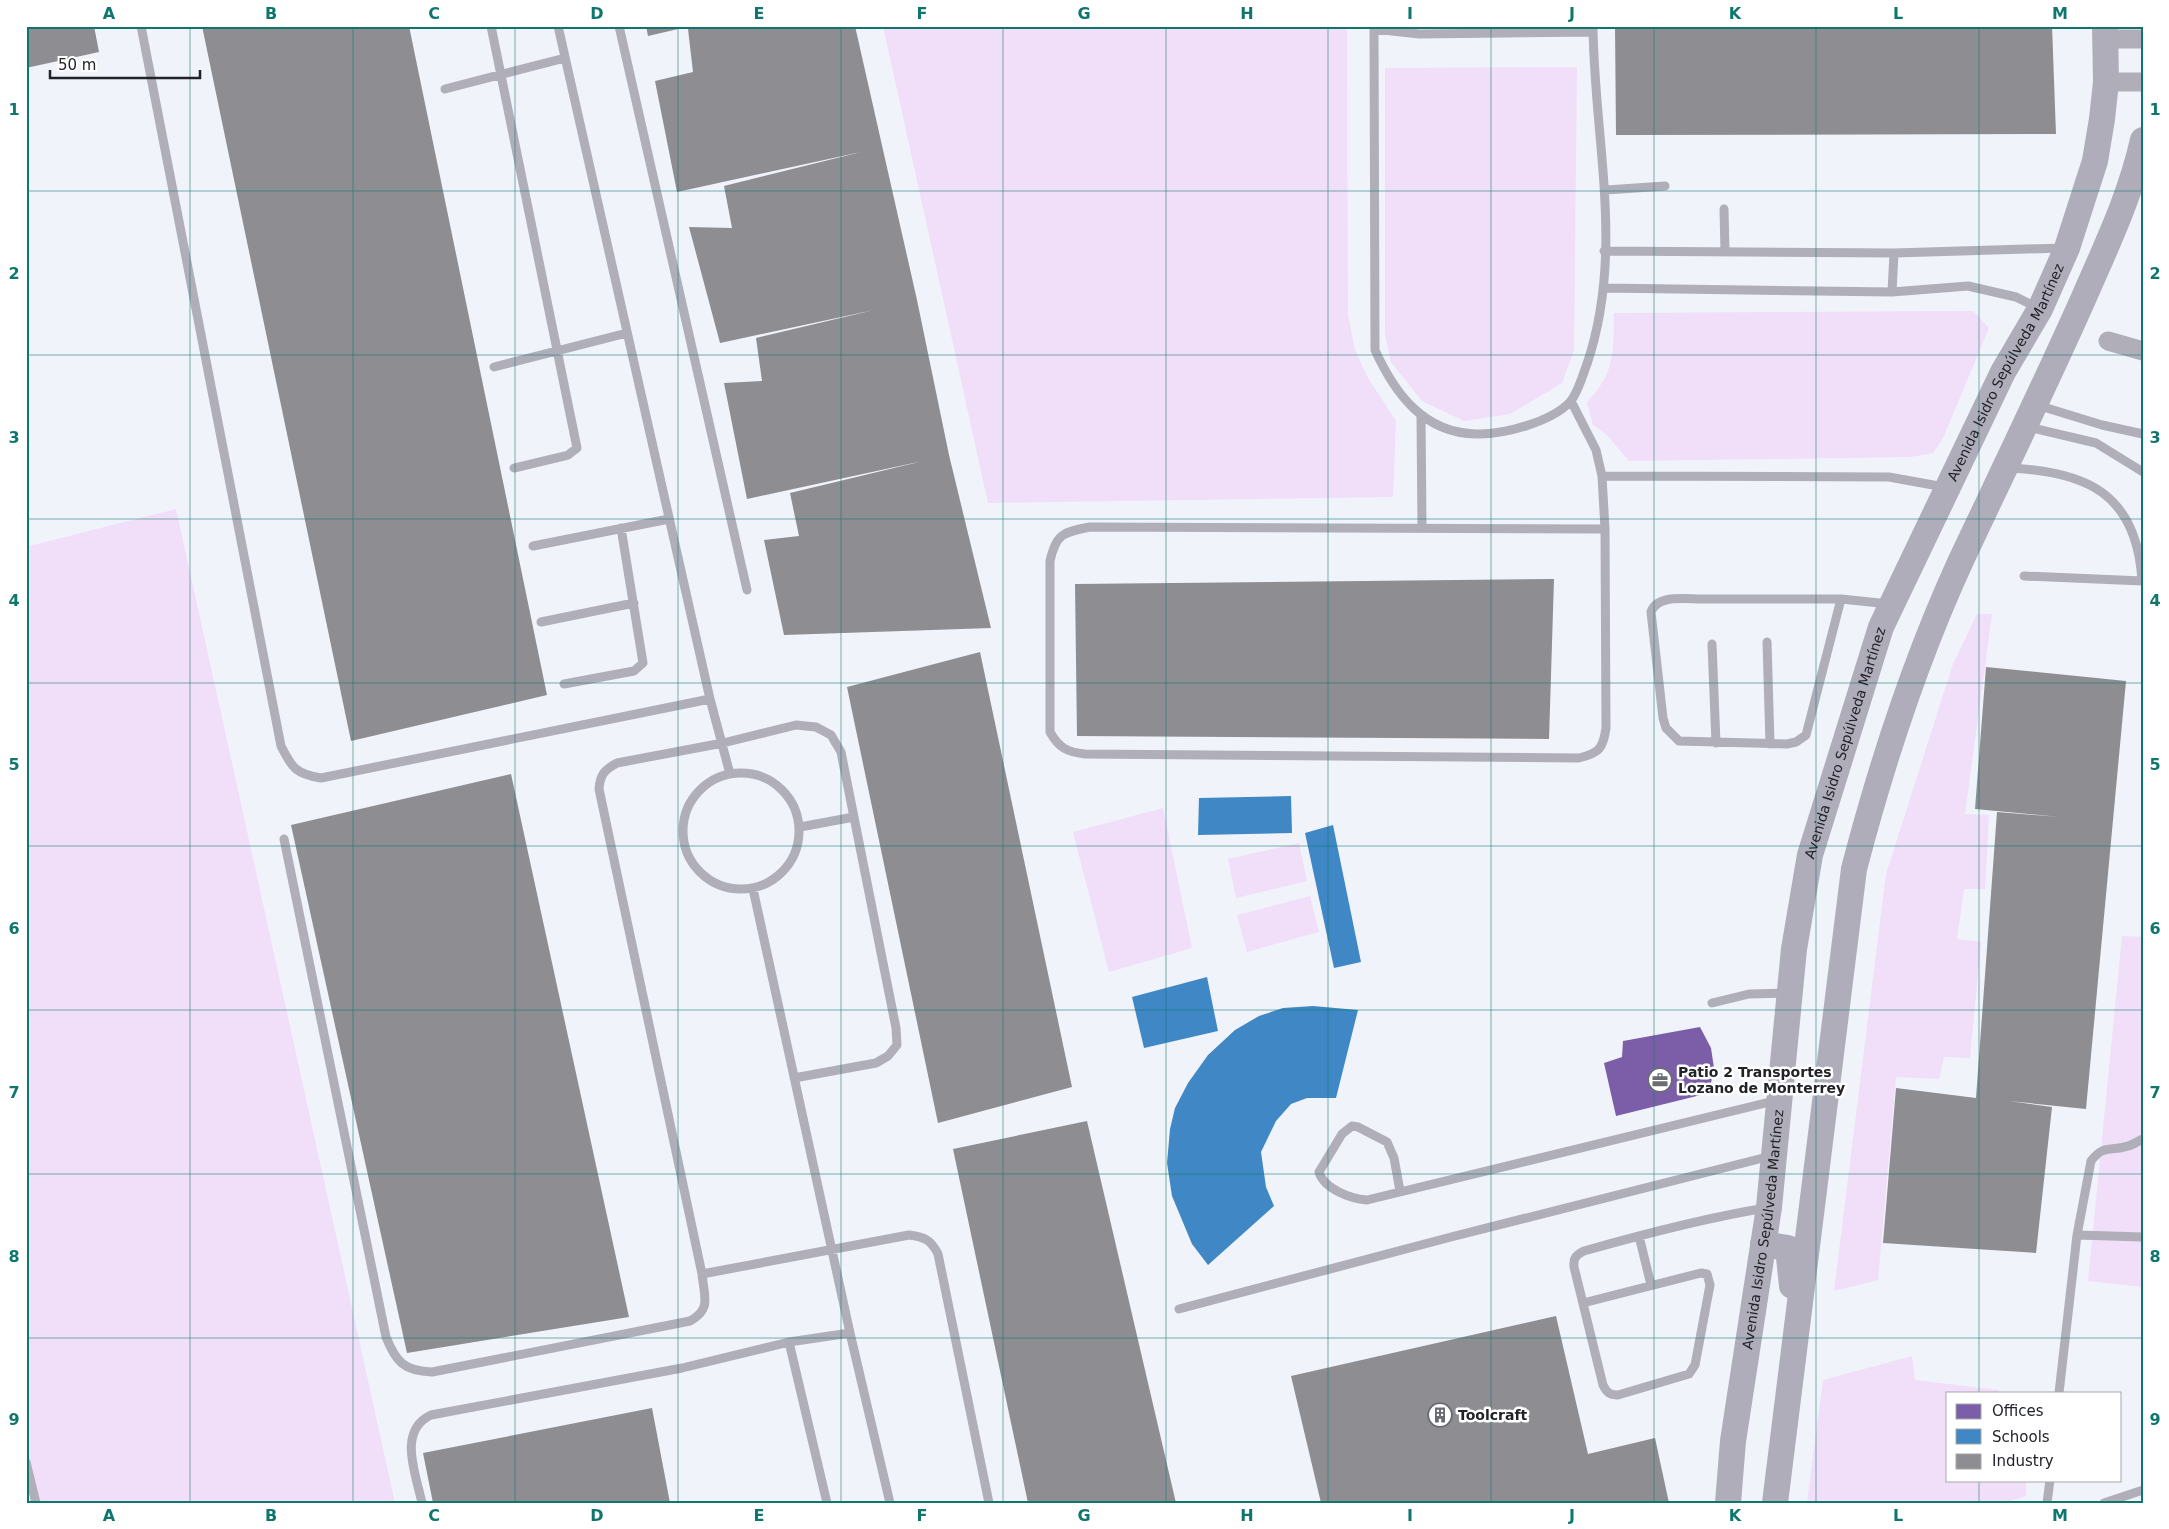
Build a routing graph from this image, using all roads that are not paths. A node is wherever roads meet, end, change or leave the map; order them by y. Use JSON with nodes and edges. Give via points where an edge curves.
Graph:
{"nodes":[{"id":1,"x":141,"y":26,"type":"edge"},
{"id":2,"x":491,"y":26,"type":"edge"},
{"id":3,"x":558,"y":26,"type":"edge"},
{"id":4,"x":619,"y":26,"type":"edge"},
{"id":5,"x":1374,"y":28,"type":"edge"},
{"id":6,"x":1593,"y":29,"type":"edge"},
{"id":7,"x":1419,"y":30,"type":"edge"},
{"id":8,"x":2106,"y":32,"type":"edge"},
{"id":9,"x":2143,"y":39,"type":"edge"},
{"id":10,"x":565,"y":58,"type":"junction"},
{"id":11,"x":502,"y":74,"type":"junction"},
{"id":12,"x":2106,"y":82,"type":"junction"},
{"id":13,"x":2143,"y":82,"type":"edge"},
{"id":14,"x":445,"y":89,"type":"dead end"},
{"id":15,"x":2143,"y":140,"type":"edge"},
{"id":16,"x":1665,"y":186,"type":"dead end"},
{"id":17,"x":1606,"y":190,"type":"junction"},
{"id":18,"x":1724,"y":209,"type":"dead end"},
{"id":19,"x":2067,"y":248,"type":"junction"},
{"id":20,"x":1604,"y":251,"type":"junction"},
{"id":21,"x":1725,"y":252,"type":"junction"},
{"id":22,"x":1894,"y":253,"type":"junction"},
{"id":23,"x":1605,"y":288,"type":"junction"},
{"id":24,"x":1892,"y":292,"type":"junction"},
{"id":25,"x":2040,"y":309,"type":"junction"},
{"id":26,"x":627,"y":333,"type":"junction"},
{"id":27,"x":2108,"y":341,"type":"dead end"},
{"id":28,"x":558,"y":350,"type":"junction"},
{"id":29,"x":2143,"y":351,"type":"edge"},
{"id":30,"x":494,"y":367,"type":"dead end"},
{"id":31,"x":1571,"y":401,"type":"junction"},
{"id":32,"x":1421,"y":415,"type":"junction"},
{"id":33,"x":2031,"y":416,"type":"junction"},
{"id":34,"x":2143,"y":434,"type":"edge"},
{"id":35,"x":514,"y":468,"type":"dead end"},
{"id":36,"x":2006,"y":468,"type":"junction"},
{"id":37,"x":2143,"y":472,"type":"edge"},
{"id":38,"x":1602,"y":476,"type":"junction"},
{"id":39,"x":1947,"y":488,"type":"junction"},
{"id":40,"x":669,"y":519,"type":"junction"},
{"id":41,"x":621,"y":528,"type":"junction"},
{"id":42,"x":1422,"y":528,"type":"junction"},
{"id":43,"x":1605,"y":529,"type":"junction"},
{"id":44,"x":533,"y":546,"type":"dead end"},
{"id":45,"x":2024,"y":576,"type":"dead end"},
{"id":46,"x":2142,"y":581,"type":"edge"},
{"id":47,"x":747,"y":590,"type":"dead end"},
{"id":48,"x":1841,"y":599,"type":"junction"},
{"id":49,"x":634,"y":603,"type":"junction"},
{"id":50,"x":1892,"y":604,"type":"junction"},
{"id":51,"x":541,"y":622,"type":"dead end"},
{"id":52,"x":1767,"y":642,"type":"dead end"},
{"id":53,"x":1712,"y":644,"type":"dead end"},
{"id":54,"x":564,"y":684,"type":"dead end"},
{"id":55,"x":710,"y":699,"type":"junction"},
{"id":56,"x":723,"y":743,"type":"junction"},
{"id":57,"x":1716,"y":743,"type":"junction"},
{"id":58,"x":1770,"y":744,"type":"junction"},
{"id":59,"x":730,"y":774,"type":"junction"},
{"id":60,"x":854,"y":817,"type":"junction"},
{"id":61,"x":800,"y":827,"type":"junction"},
{"id":62,"x":284,"y":839,"type":"dead end"},
{"id":63,"x":753,"y":889,"type":"junction"},
{"id":64,"x":1791,"y":993,"type":"junction"},
{"id":65,"x":1712,"y":1003,"type":"dead end"},
{"id":66,"x":794,"y":1078,"type":"junction"},
{"id":67,"x":1778,"y":1100,"type":"junction"},
{"id":68,"x":2143,"y":1139,"type":"edge"},
{"id":69,"x":1774,"y":1155,"type":"junction"},
{"id":70,"x":1400,"y":1192,"type":"junction"},
{"id":71,"x":1769,"y":1207,"type":"junction"},
{"id":72,"x":2077,"y":1235,"type":"junction"},
{"id":73,"x":1639,"y":1236,"type":"junction"},
{"id":74,"x":2143,"y":1237,"type":"edge"},
{"id":75,"x":1763,"y":1244,"type":"junction"},
{"id":76,"x":831,"y":1248,"type":"junction"},
{"id":77,"x":702,"y":1274,"type":"junction"},
{"id":78,"x":1652,"y":1285,"type":"junction"},
{"id":79,"x":1583,"y":1303,"type":"junction"},
{"id":80,"x":1179,"y":1309,"type":"dead end"},
{"id":81,"x":1798,"y":1332,"type":"junction"},
{"id":82,"x":850,"y":1333,"type":"junction"},
{"id":83,"x":789,"y":1342,"type":"junction"},
{"id":84,"x":2059,"y":1392,"type":"edge"},
{"id":85,"x":26,"y":1462,"type":"edge"},
{"id":86,"x":2050,"y":1482,"type":"edge"},
{"id":87,"x":2143,"y":1490,"type":"edge"},
{"id":88,"x":36,"y":1503,"type":"edge"},
{"id":89,"x":422,"y":1503,"type":"edge"},
{"id":90,"x":827,"y":1503,"type":"edge"},
{"id":91,"x":890,"y":1503,"type":"edge"},
{"id":92,"x":989,"y":1503,"type":"edge"},
{"id":93,"x":1728,"y":1503,"type":"edge"},
{"id":94,"x":1775,"y":1503,"type":"edge"},
{"id":95,"x":2047,"y":1503,"type":"edge"},
{"id":96,"x":2104,"y":1503,"type":"edge"}],
"edges":[{"from":1,"to":55,"type":"lane","via":[[281,746],[290,764],[303,776],[320,778]]},
{"from":2,"to":11,"type":"lane"},
{"from":3,"to":10,"type":"lane"},
{"from":4,"to":47,"type":"lane"},
{"from":5,"to":7,"type":"lane"},
{"from":5,"to":32,"type":"lane","via":[[1375,350],[1398,394]]},
{"from":6,"to":7,"type":"lane"},
{"from":6,"to":17,"type":"lane"},
{"from":8,"to":9,"type":"street"},
{"from":8,"to":12,"type":"main road","name":"Avenida Isidro Sepúlveda Martínez"},
{"from":10,"to":11,"type":"lane"},
{"from":10,"to":26,"type":"lane"},
{"from":11,"to":14,"type":"lane"},
{"from":11,"to":28,"type":"lane"},
{"from":12,"to":13,"type":"street"},
{"from":12,"to":19,"type":"main road","name":"Avenida Isidro Sepúlveda Martínez","via":[[2095,161]]},
{"from":15,"to":33,"type":"main road","via":[[2128,198]]},
{"from":16,"to":17,"type":"lane"},
{"from":17,"to":20,"type":"lane"},
{"from":18,"to":21,"type":"lane"},
{"from":19,"to":22,"type":"lane"},
{"from":19,"to":25,"type":"main road","name":"Avenida Isidro Sepúlveda Martínez"},
{"from":20,"to":21,"type":"lane"},
{"from":20,"to":23,"type":"lane"},
{"from":21,"to":22,"type":"lane"},
{"from":22,"to":24,"type":"lane"},
{"from":23,"to":24,"type":"lane"},
{"from":23,"to":31,"type":"lane","via":[[1594,342]]},
{"from":24,"to":25,"type":"lane","via":[[1968,286],[2016,298]]},
{"from":25,"to":39,"type":"main road","name":"Avenida Isidro Sepúlveda Martínez","via":[[2003,372]]},
{"from":26,"to":28,"type":"lane"},
{"from":26,"to":40,"type":"lane"},
{"from":27,"to":29,"type":"street"},
{"from":28,"to":30,"type":"lane"},
{"from":28,"to":35,"type":"lane","via":[[577,448],[568,455]]},
{"from":31,"to":32,"type":"lane","via":[[1541,421],[1488,434],[1458,434]]},
{"from":31,"to":38,"type":"lane","via":[[1596,450]]},
{"from":32,"to":42,"type":"lane"},
{"from":33,"to":34,"type":"lane"},
{"from":33,"to":36,"type":"main road"},
{"from":33,"to":37,"type":"lane","via":[[2096,443]]},
{"from":36,"to":46,"type":"lane","via":[[2066,474],[2112,499],[2136,540]]},
{"from":36,"to":81,"type":"main road","via":[[1923,646],[1877,780],[1854,869]]},
{"from":38,"to":39,"type":"lane","via":[[1889,477]]},
{"from":38,"to":43,"type":"lane"},
{"from":39,"to":50,"type":"main road","name":"Avenida Isidro Sepúlveda Martínez"},
{"from":40,"to":41,"type":"lane"},
{"from":40,"to":55,"type":"lane"},
{"from":41,"to":44,"type":"lane"},
{"from":41,"to":49,"type":"lane"},
{"from":42,"to":43,"type":"lane"},
{"from":42,"to":43,"type":"lane","via":[[1090,527],[1062,534],[1054,544],[1050,561],[1048,717],[1050,732],[1057,745],[1070,752],[1085,754],[1579,758],[1594,754],[1604,744],[1606,728]]},
{"from":45,"to":46,"type":"lane"},
{"from":48,"to":50,"type":"lane"},
{"from":48,"to":57,"type":"lane","via":[[1703,599],[1659,601],[1653,605],[1651,612],[1666,728],[1679,741]]},
{"from":48,"to":58,"type":"lane","via":[[1806,735],[1796,742]]},
{"from":49,"to":51,"type":"lane"},
{"from":49,"to":54,"type":"lane","via":[[643,656],[640,668]]},
{"from":50,"to":64,"type":"main road","name":"Avenida Isidro Sepúlveda Martínez","via":[[1881,627],[1810,855],[1794,949]]},
{"from":52,"to":58,"type":"lane"},
{"from":53,"to":57,"type":"lane"},
{"from":55,"to":56,"type":"lane"},
{"from":56,"to":59,"type":"lane"},
{"from":56,"to":60,"type":"lane","via":[[796,726],[816,727],[831,735],[841,752]]},
{"from":56,"to":77,"type":"lane","via":[[617,764],[606,769],[600,777],[599,789]]},
{"from":57,"to":58,"type":"lane"},
{"from":59,"to":61,"type":"lane","via":[[750,773],[769,779],[784,791],[795,808]]},
{"from":59,"to":63,"type":"lane","via":[[711,781],[696,794],[686,812],[683,832],[687,852],[697,870],[713,883],[733,889]]},
{"from":60,"to":61,"type":"lane"},
{"from":60,"to":66,"type":"lane","via":[[897,1045],[888,1056],[876,1062]]},
{"from":61,"to":63,"type":"lane","via":[[798,848],[788,867],[773,881]]},
{"from":62,"to":77,"type":"lane","via":[[386,1337],[402,1365],[416,1371],[432,1372],[690,1321],[701,1315],[706,1304]]},
{"from":63,"to":66,"type":"lane"},
{"from":64,"to":65,"type":"lane","via":[[1749,994]]},
{"from":64,"to":67,"type":"main road","name":"Avenida Isidro Sepúlveda Martínez"},
{"from":66,"to":76,"type":"lane"},
{"from":67,"to":69,"type":"main road","name":"Avenida Isidro Sepúlveda Martínez"},
{"from":67,"to":70,"type":"lane"},
{"from":68,"to":72,"type":"lane","via":[[2127,1147],[2098,1152],[2091,1161]]},
{"from":69,"to":71,"type":"main road","name":"Avenida Isidro Sepúlveda Martínez"},
{"from":69,"to":80,"type":"lane"},
{"from":70,"to":70,"type":"lane","via":[[1387,1142],[1358,1127],[1352,1126],[1342,1134],[1319,1172],[1325,1182],[1352,1199],[1366,1200]]},
{"from":71,"to":73,"type":"lane","via":[[1726,1214]]},
{"from":71,"to":75,"type":"main road","name":"Avenida Isidro Sepúlveda Martínez"},
{"from":72,"to":74,"type":"lane"},
{"from":72,"to":84,"type":"lane"},
{"from":73,"to":78,"type":"lane"},
{"from":73,"to":79,"type":"lane","via":[[1576,1255],[1574,1267]]},
{"from":75,"to":81,"type":"main road","via":[[1784,1246],[1790,1252]]},
{"from":75,"to":93,"type":"main road","name":"Avenida Isidro Sepúlveda Martínez","via":[[1733,1441]]},
{"from":76,"to":77,"type":"lane"},
{"from":76,"to":82,"type":"lane"},
{"from":76,"to":92,"type":"lane","via":[[909,1235],[923,1237],[932,1243],[938,1254]]},
{"from":78,"to":79,"type":"lane"},
{"from":78,"to":79,"type":"lane","via":[[1701,1273],[1710,1278],[1694,1365],[1683,1377],[1618,1395],[1606,1392],[1603,1385]]},
{"from":81,"to":94,"type":"main road"},
{"from":82,"to":83,"type":"lane"},
{"from":82,"to":91,"type":"lane"},
{"from":83,"to":89,"type":"lane","via":[[682,1368],[426,1417],[414,1428],[410,1438]]},
{"from":83,"to":90,"type":"lane"},
{"from":85,"to":88,"type":"lane"},
{"from":86,"to":95,"type":"lane"},
{"from":87,"to":96,"type":"lane"}]}
